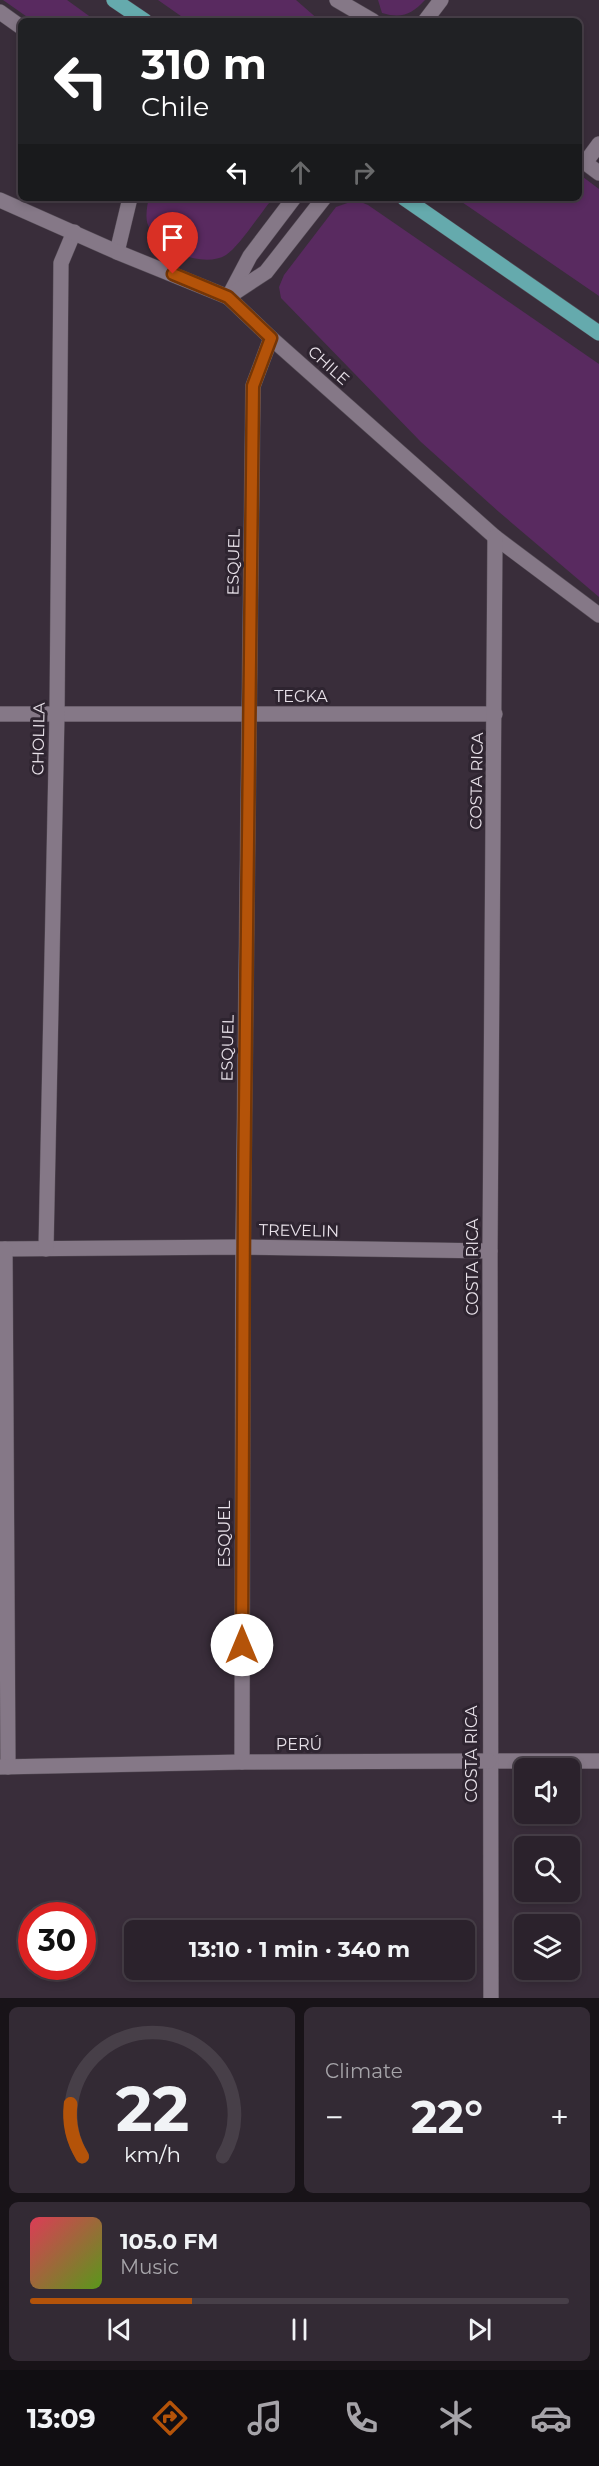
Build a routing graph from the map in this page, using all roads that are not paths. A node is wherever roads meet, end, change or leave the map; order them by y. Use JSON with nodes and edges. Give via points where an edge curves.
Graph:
{"nodes":[{"id":1,"x":114,"y":0,"type":"edge"},
{"id":2,"x":338,"y":0,"type":"edge"},
{"id":3,"x":441,"y":0,"type":"edge"},
{"id":4,"x":0,"y":12,"type":"edge"},
{"id":5,"x":141,"y":18,"type":"edge"},
{"id":6,"x":368,"y":18,"type":"edge"},
{"id":7,"x":427,"y":18,"type":"edge"},
{"id":8,"x":18,"y":25,"type":"edge"},
{"id":9,"x":599,"y":144,"type":"edge"},
{"id":10,"x":582,"y":160,"type":"edge"},
{"id":11,"x":599,"y":173,"type":"edge"},
{"id":12,"x":0,"y":200,"type":"edge"},
{"id":13,"x":129,"y":201,"type":"edge"},
{"id":14,"x":292,"y":201,"type":"edge"},
{"id":15,"x":322,"y":201,"type":"edge"},
{"id":16,"x":408,"y":201,"type":"edge"},
{"id":17,"x":74,"y":232,"type":"junction"},
{"id":18,"x":117,"y":252,"type":"junction"},
{"id":19,"x":228,"y":297,"type":"junction"},
{"id":20,"x":599,"y":333,"type":"edge"},
{"id":21,"x":271,"y":338,"type":"junction"},
{"id":22,"x":495,"y":537,"type":"junction"},
{"id":23,"x":599,"y":615,"type":"edge"},
{"id":24,"x":0,"y":714,"type":"edge"},
{"id":25,"x":57,"y":714,"type":"junction"},
{"id":26,"x":248,"y":714,"type":"junction"},
{"id":27,"x":495,"y":714,"type":"junction"},
{"id":28,"x":243,"y":1247,"type":"junction"},
{"id":29,"x":2,"y":1249,"type":"edge"},
{"id":30,"x":46,"y":1249,"type":"junction"},
{"id":31,"x":490,"y":1251,"type":"junction"},
{"id":32,"x":489,"y":1761,"type":"junction"},
{"id":33,"x":599,"y":1761,"type":"edge"},
{"id":34,"x":242,"y":1762,"type":"junction"},
{"id":35,"x":4,"y":1767,"type":"edge"},
{"id":36,"x":491,"y":1998,"type":"edge"}],
"edges":[{"from":1,"to":5,"type":"main road"},
{"from":2,"to":6,"type":"street"},
{"from":3,"to":7,"type":"street"},
{"from":4,"to":8,"type":"street"},
{"from":9,"to":10,"type":"street"},
{"from":10,"to":11,"type":"street"},
{"from":12,"to":17,"type":"street","name":"CHILE"},
{"from":13,"to":18,"type":"street"},
{"from":14,"to":19,"type":"street","via":[[250,256]]},
{"from":15,"to":19,"type":"street","via":[[266,272]]},
{"from":16,"to":20,"type":"main road"},
{"from":17,"to":18,"type":"street","name":"CHILE"},
{"from":17,"to":25,"type":"street","name":"CHOLILA","via":[[61,263]]},
{"from":18,"to":19,"type":"street","name":"CHILE"},
{"from":19,"to":21,"type":"street","name":"CHILE"},
{"from":21,"to":22,"type":"street","name":"CHILE"},
{"from":21,"to":26,"type":"street","name":"ESQUEL","via":[[253,386]]},
{"from":22,"to":23,"type":"street","name":"CHILE"},
{"from":22,"to":27,"type":"street","name":"COSTA RICA"},
{"from":24,"to":25,"type":"street","name":"TECKA"},
{"from":25,"to":26,"type":"street","name":"TECKA"},
{"from":25,"to":30,"type":"street","name":"CHOLILA"},
{"from":26,"to":27,"type":"street","name":"TECKA"},
{"from":26,"to":28,"type":"street","name":"ESQUEL"},
{"from":27,"to":31,"type":"street","name":"COSTA RICA"},
{"from":28,"to":30,"type":"street","name":"TREVELIN"},
{"from":28,"to":31,"type":"street","name":"TREVELIN"},
{"from":28,"to":34,"type":"street","name":"ESQUEL"},
{"from":29,"to":30,"type":"street","name":"TREVELIN"},
{"from":29,"to":35,"type":"street"},
{"from":31,"to":32,"type":"street","name":"COSTA RICA"},
{"from":32,"to":33,"type":"street","name":"PERÚ"},
{"from":32,"to":34,"type":"street","name":"PERÚ"},
{"from":32,"to":36,"type":"street","name":"COSTA RICA"},
{"from":34,"to":35,"type":"street","name":"PERÚ"}]}
